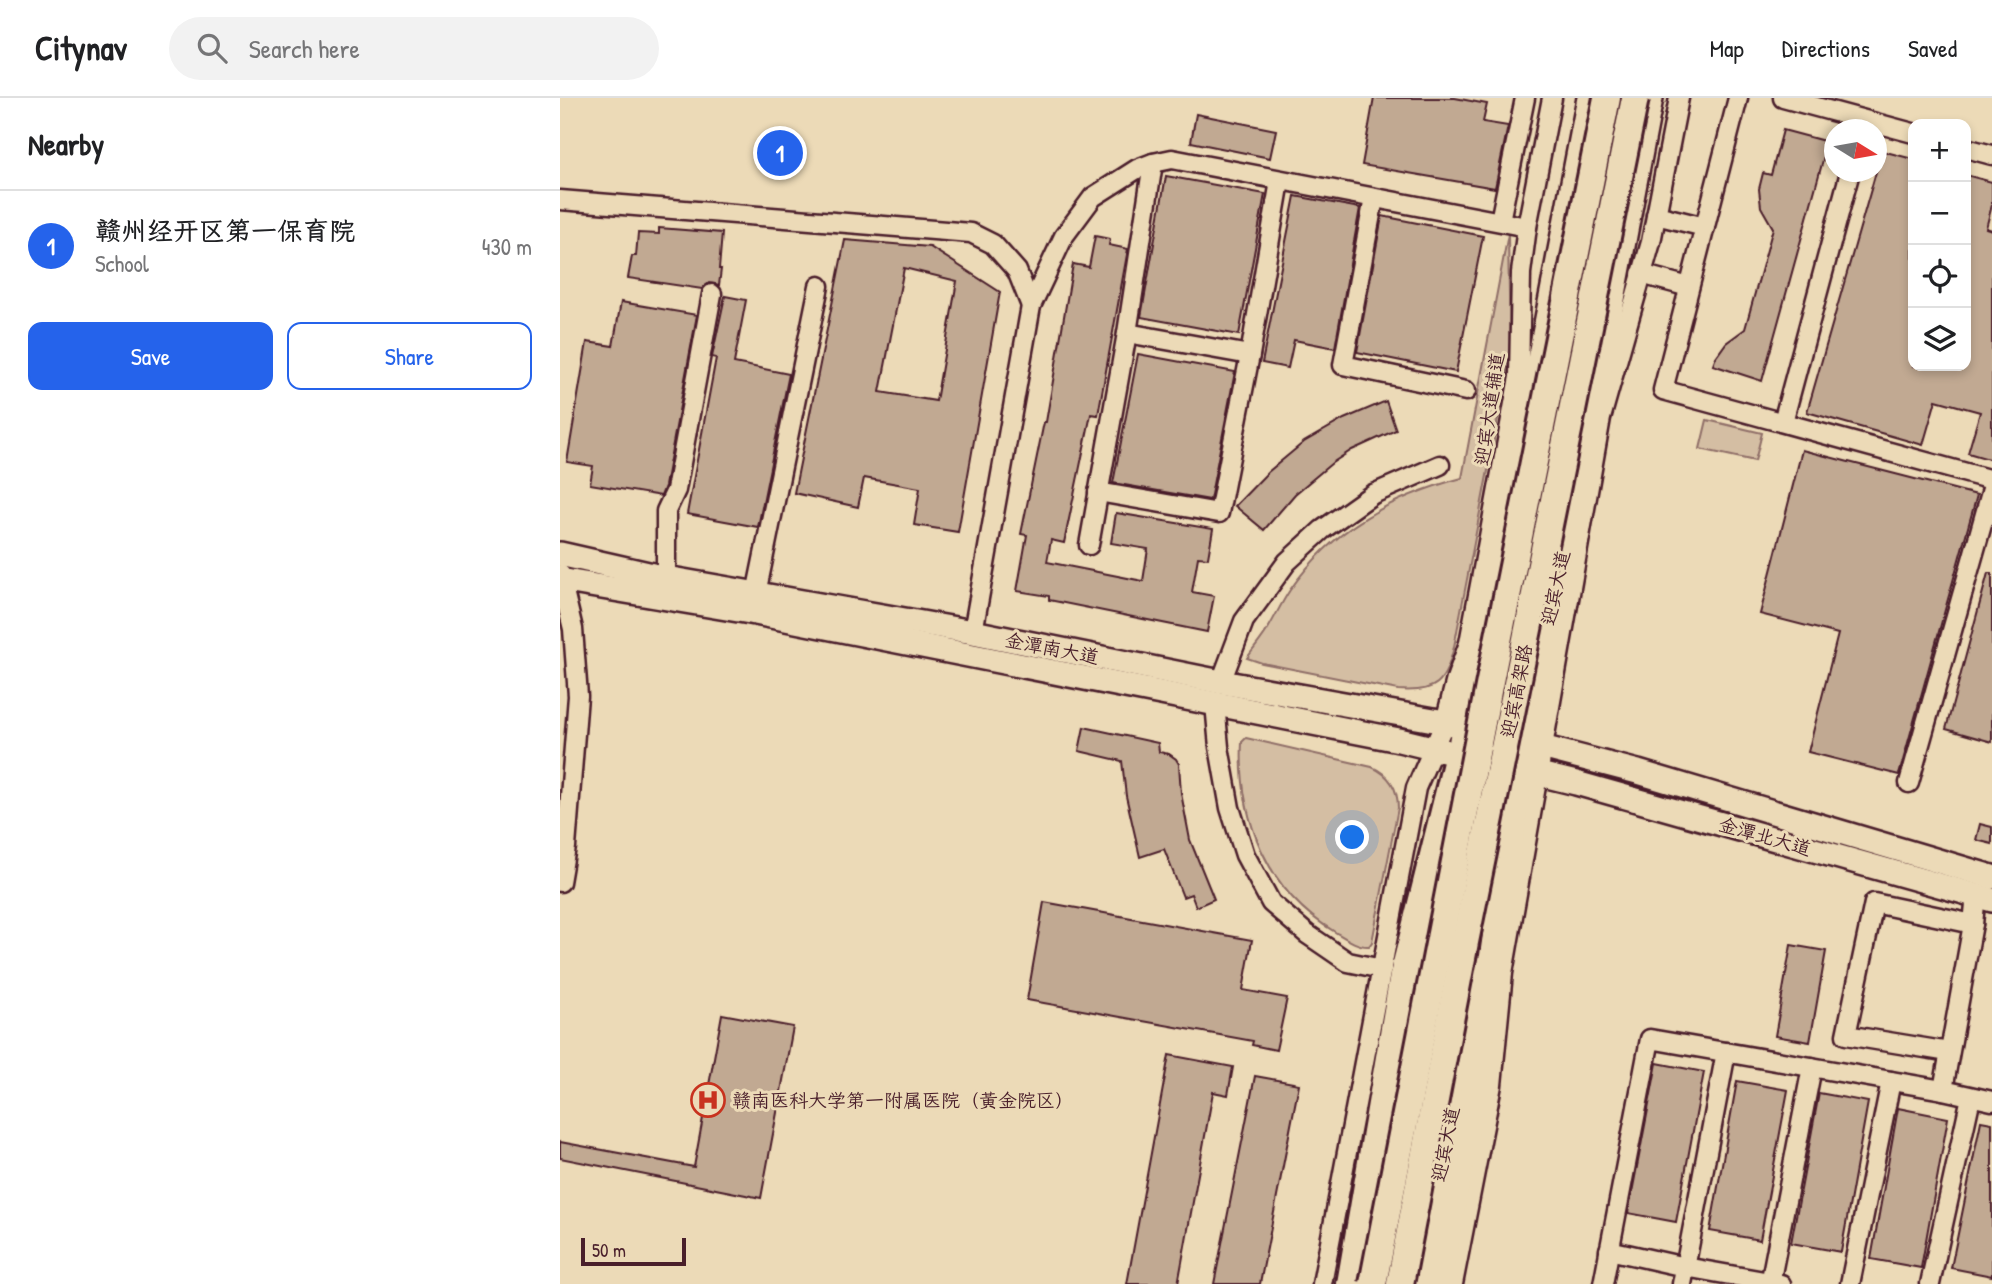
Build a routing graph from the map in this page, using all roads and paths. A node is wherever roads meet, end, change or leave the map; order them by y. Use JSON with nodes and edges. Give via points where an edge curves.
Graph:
{"nodes":[{"id":1,"x":1525,"y":98,"type":"edge"},
{"id":2,"x":1552,"y":98,"type":"edge"},
{"id":3,"x":1589,"y":98,"type":"edge"},
{"id":4,"x":1607,"y":98,"type":"edge"},
{"id":5,"x":1635,"y":98,"type":"edge"},
{"id":6,"x":1651,"y":98,"type":"edge"},
{"id":7,"x":1679,"y":98,"type":"edge"},
{"id":8,"x":1738,"y":98,"type":"edge"},
{"id":9,"x":1783,"y":98,"type":"edge"},
{"id":10,"x":1847,"y":119,"type":"edge"},
{"id":11,"x":1887,"y":128,"type":"edge"},
{"id":12,"x":1908,"y":132,"type":"edge"},
{"id":13,"x":1971,"y":149,"type":"edge"},
{"id":14,"x":1992,"y":155,"type":"edge"},
{"id":15,"x":1153,"y":163,"type":"junction"},
{"id":16,"x":1280,"y":181,"type":"junction"},
{"id":17,"x":1847,"y":182,"type":"edge"},
{"id":18,"x":1374,"y":198,"type":"junction"},
{"id":19,"x":560,"y":200,"type":"edge"},
{"id":20,"x":1656,"y":215,"type":"junction"},
{"id":21,"x":1500,"y":220,"type":"junction"},
{"id":22,"x":1527,"y":227,"type":"junction"},
{"id":23,"x":1705,"y":227,"type":"junction"},
{"id":24,"x":1642,"y":274,"type":"junction"},
{"id":25,"x":820,"y":286,"type":"dead end"},
{"id":26,"x":1689,"y":287,"type":"junction"},
{"id":27,"x":712,"y":294,"type":"dead end"},
{"id":28,"x":1031,"y":306,"type":"junction"},
{"id":29,"x":1127,"y":333,"type":"junction"},
{"id":30,"x":1250,"y":355,"type":"junction"},
{"id":31,"x":1466,"y":391,"type":"dead end"},
{"id":32,"x":1783,"y":422,"type":"junction"},
{"id":33,"x":1440,"y":465,"type":"dead end"},
{"id":34,"x":1992,"y":480,"type":"edge"},
{"id":35,"x":1992,"y":489,"type":"edge"},
{"id":36,"x":1098,"y":492,"type":"junction"},
{"id":37,"x":1089,"y":545,"type":"dead end"},
{"id":38,"x":560,"y":554,"type":"edge"},
{"id":39,"x":560,"y":578,"type":"edge"},
{"id":40,"x":666,"y":578,"type":"junction"},
{"id":41,"x":756,"y":593,"type":"junction"},
{"id":42,"x":973,"y":632,"type":"junction"},
{"id":43,"x":1218,"y":693,"type":"junction"},
{"id":44,"x":1455,"y":725,"type":"junction"},
{"id":45,"x":1534,"y":746,"type":"junction"},
{"id":46,"x":1446,"y":752,"type":"junction"},
{"id":47,"x":1529,"y":772,"type":"junction"},
{"id":48,"x":1909,"y":783,"type":"dead end"},
{"id":49,"x":1992,"y":877,"type":"edge"},
{"id":50,"x":560,"y":882,"type":"edge"},
{"id":51,"x":1984,"y":897,"type":"edge"},
{"id":52,"x":1973,"y":924,"type":"junction"},
{"id":53,"x":1393,"y":972,"type":"junction"},
{"id":54,"x":1726,"y":1052,"type":"junction"},
{"id":55,"x":1949,"y":1052,"type":"junction"},
{"id":56,"x":1812,"y":1068,"type":"junction"},
{"id":57,"x":1891,"y":1081,"type":"junction"},
{"id":58,"x":1943,"y":1090,"type":"junction"},
{"id":59,"x":1970,"y":1097,"type":"junction"},
{"id":60,"x":1992,"y":1101,"type":"edge"},
{"id":61,"x":1609,"y":1250,"type":"junction"},
{"id":62,"x":1684,"y":1276,"type":"edge"},
{"id":63,"x":1774,"y":1283,"type":"edge"},
{"id":64,"x":1322,"y":1284,"type":"edge"},
{"id":65,"x":1350,"y":1284,"type":"edge"},
{"id":66,"x":1359,"y":1284,"type":"edge"},
{"id":67,"x":1373,"y":1284,"type":"edge"},
{"id":68,"x":1400,"y":1284,"type":"edge"},
{"id":69,"x":1417,"y":1284,"type":"edge"},
{"id":70,"x":1438,"y":1284,"type":"edge"},
{"id":71,"x":1453,"y":1284,"type":"edge"},
{"id":72,"x":1603,"y":1284,"type":"edge"},
{"id":73,"x":1850,"y":1284,"type":"edge"},
{"id":74,"x":1930,"y":1284,"type":"edge"}],
"edges":[{"from":1,"to":21,"type":"street"},
{"from":2,"to":22,"type":"street","name":"迎宾大道辅道"},
{"from":3,"to":44,"type":"main road","via":[[1473,677]]},
{"from":4,"to":67,"type":"highway","name":"迎宾高架路","bridge":true},
{"from":5,"to":68,"type":"highway","name":"迎宾高架路","bridge":true},
{"from":6,"to":45,"type":"main road","name":"迎宾大道","via":[[1534,690]]},
{"from":7,"to":20,"type":"street"},
{"from":8,"to":23,"type":"street"},
{"from":9,"to":10,"type":"street"},
{"from":11,"to":12,"type":"street"},
{"from":13,"to":14,"type":"street"},
{"from":15,"to":16,"type":"street","via":[[1172,159]]},
{"from":15,"to":28,"type":"street","via":[[1093,197],[1064,236]]},
{"from":15,"to":29,"type":"street"},
{"from":16,"to":18,"type":"street"},
{"from":16,"to":30,"type":"street"},
{"from":17,"to":32,"type":"street"},
{"from":18,"to":21,"type":"street"},
{"from":18,"to":31,"type":"street","via":[[1343,365]]},
{"from":19,"to":28,"type":"street","via":[[971,233],[993,244],[1017,271]]},
{"from":20,"to":23,"type":"street"},
{"from":20,"to":24,"type":"street"},
{"from":21,"to":22,"type":"street"},
{"from":22,"to":44,"type":"street","name":"迎宾大道辅道","via":[[1521,273],[1519,377],[1469,643],[1456,679]]},
{"from":23,"to":26,"type":"street"},
{"from":24,"to":26,"type":"street"},
{"from":24,"to":45,"type":"street","via":[[1601,418],[1564,621]]},
{"from":25,"to":41,"type":"street"},
{"from":26,"to":32,"type":"street","via":[[1663,390]]},
{"from":27,"to":40,"type":"street","via":[[676,491],[666,511]]},
{"from":28,"to":42,"type":"street"},
{"from":29,"to":30,"type":"street"},
{"from":29,"to":36,"type":"street"},
{"from":30,"to":36,"type":"street","via":[[1219,513]]},
{"from":32,"to":34,"type":"street"},
{"from":33,"to":43,"type":"street","via":[[1373,494],[1287,562],[1244,621]]},
{"from":35,"to":48,"type":"street"},
{"from":36,"to":37,"type":"street"},
{"from":38,"to":40,"type":"main road","name":"金潭南大道"},
{"from":39,"to":43,"type":"main road","name":"金潭南大道"},
{"from":39,"to":50,"type":"street","via":[[573,629],[578,696]]},
{"from":40,"to":41,"type":"main road","name":"金潭南大道"},
{"from":41,"to":42,"type":"main road","name":"金潭南大道"},
{"from":42,"to":43,"type":"main road","name":"金潭南大道"},
{"from":43,"to":44,"type":"main road","name":"金潭南大道"},
{"from":43,"to":46,"type":"main road","name":"金潭南大道"},
{"from":43,"to":53,"type":"street","via":[[1219,747],[1230,808],[1245,855],[1271,902],[1348,962]]},
{"from":44,"to":45,"type":"main road","name":"金潭南大道"},
{"from":44,"to":46,"type":"main road"},
{"from":45,"to":47,"type":"main road","name":"迎宾大道"},
{"from":45,"to":49,"type":"main road","name":"金潭北大道","via":[[1638,772]]},
{"from":46,"to":47,"type":"main road","name":"金潭南大道"},
{"from":46,"to":53,"type":"highway"},
{"from":46,"to":66,"type":"main road","via":[[1416,987]]},
{"from":47,"to":51,"type":"main road","name":"金潭北大道"},
{"from":47,"to":69,"type":"main road","name":"迎宾大道"},
{"from":47,"to":70,"type":"highway"},
{"from":47,"to":71,"type":"street","via":[[1492,1085]]},
{"from":51,"to":52,"type":"street"},
{"from":52,"to":55,"type":"street"},
{"from":52,"to":55,"type":"street","via":[[1874,903],[1846,1035]]},
{"from":53,"to":64,"type":"street"},
{"from":53,"to":65,"type":"highway"},
{"from":54,"to":56,"type":"street"},
{"from":54,"to":61,"type":"street","via":[[1650,1039]]},
{"from":54,"to":62,"type":"street"},
{"from":55,"to":58,"type":"street"},
{"from":56,"to":57,"type":"street"},
{"from":56,"to":63,"type":"street"},
{"from":57,"to":58,"type":"street"},
{"from":57,"to":73,"type":"street"},
{"from":58,"to":59,"type":"street"},
{"from":59,"to":60,"type":"street"},
{"from":59,"to":74,"type":"street"},
{"from":61,"to":62,"type":"street"},
{"from":61,"to":72,"type":"street"},
{"from":62,"to":63,"type":"street"}]}
